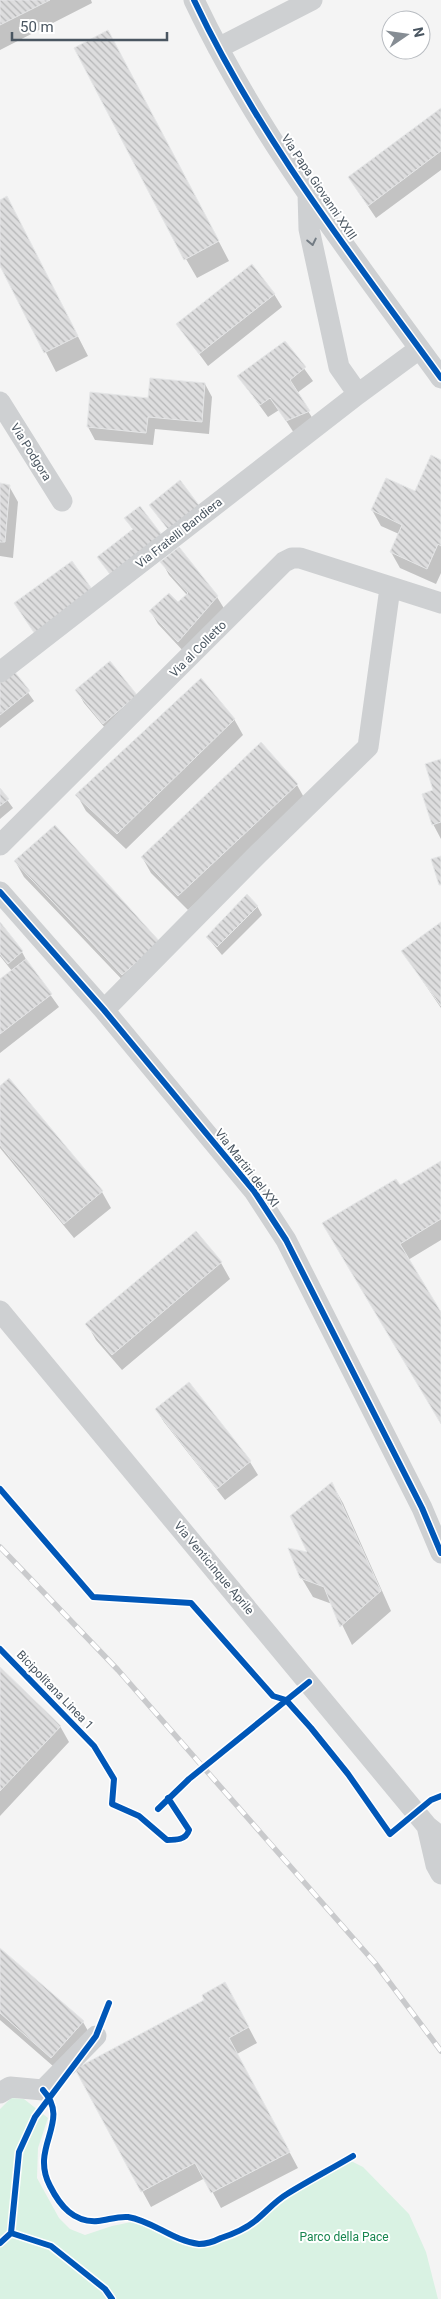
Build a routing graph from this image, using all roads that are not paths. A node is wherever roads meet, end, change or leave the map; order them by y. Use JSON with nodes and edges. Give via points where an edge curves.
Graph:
{"nodes":[{"id":1,"x":194,"y":0,"type":"edge"},
{"id":2,"x":312,"y":0,"type":"edge"},
{"id":3,"x":218,"y":48,"type":"junction"},
{"id":4,"x":308,"y":193,"type":"junction"},
{"id":5,"x":419,"y":348,"type":"junction"},
{"id":6,"x":441,"y":378,"type":"edge"},
{"id":7,"x":358,"y":394,"type":"junction"},
{"id":8,"x":0,"y":402,"type":"edge"},
{"id":9,"x":62,"y":501,"type":"dead end"},
{"id":10,"x":390,"y":588,"type":"junction"},
{"id":11,"x":438,"y":601,"type":"edge"},
{"id":12,"x":0,"y":672,"type":"edge"},
{"id":13,"x":0,"y":845,"type":"edge"},
{"id":14,"x":0,"y":892,"type":"edge"},
{"id":15,"x":104,"y":1010,"type":"junction"},
{"id":16,"x":0,"y":1311,"type":"edge"},
{"id":17,"x":434,"y":1513,"type":"edge"},
{"id":18,"x":441,"y":1553,"type":"edge"},
{"id":19,"x":434,"y":1832,"type":"edge"},
{"id":20,"x":441,"y":1874,"type":"edge"},
{"id":21,"x":96,"y":2036,"type":"dead end"},
{"id":22,"x":0,"y":2093,"type":"edge"}],
"edges":[{"from":1,"to":3,"type":"street","name":"Via Papa Giovanni XXIII"},
{"from":2,"to":3,"type":"street"},
{"from":3,"to":4,"type":"street","name":"Via Papa Giovanni XXIII"},
{"from":4,"to":5,"type":"street","name":"Via Papa Giovanni XXIII"},
{"from":4,"to":7,"type":"street","one_way":true,"via":[[309,229],[339,367]]},
{"from":5,"to":6,"type":"street","name":"Via Papa Giovanni XXIII"},
{"from":5,"to":7,"type":"street","name":"Via Fratelli Bandiera"},
{"from":7,"to":12,"type":"street","name":"Via Fratelli Bandiera"},
{"from":8,"to":9,"type":"street","name":"Via Podgora"},
{"from":10,"to":11,"type":"street","name":"Via al Colletto"},
{"from":10,"to":13,"type":"street","name":"Via al Colletto","via":[[300,558],[284,562]]},
{"from":10,"to":15,"type":"street","via":[[368,747]]},
{"from":14,"to":15,"type":"street","name":"Via Martiri del XXI"},
{"from":15,"to":17,"type":"street","name":"Via Martiri del XXI","via":[[254,1191],[286,1240]]},
{"from":16,"to":19,"type":"street","name":"Via Venticinque Aprile"},
{"from":17,"to":18,"type":"street","name":"Via Martiri del XXI"},
{"from":19,"to":20,"type":"street","via":[[436,1865]]},
{"from":21,"to":22,"type":"street","via":[[43,2090],[10,2087]]}]}
